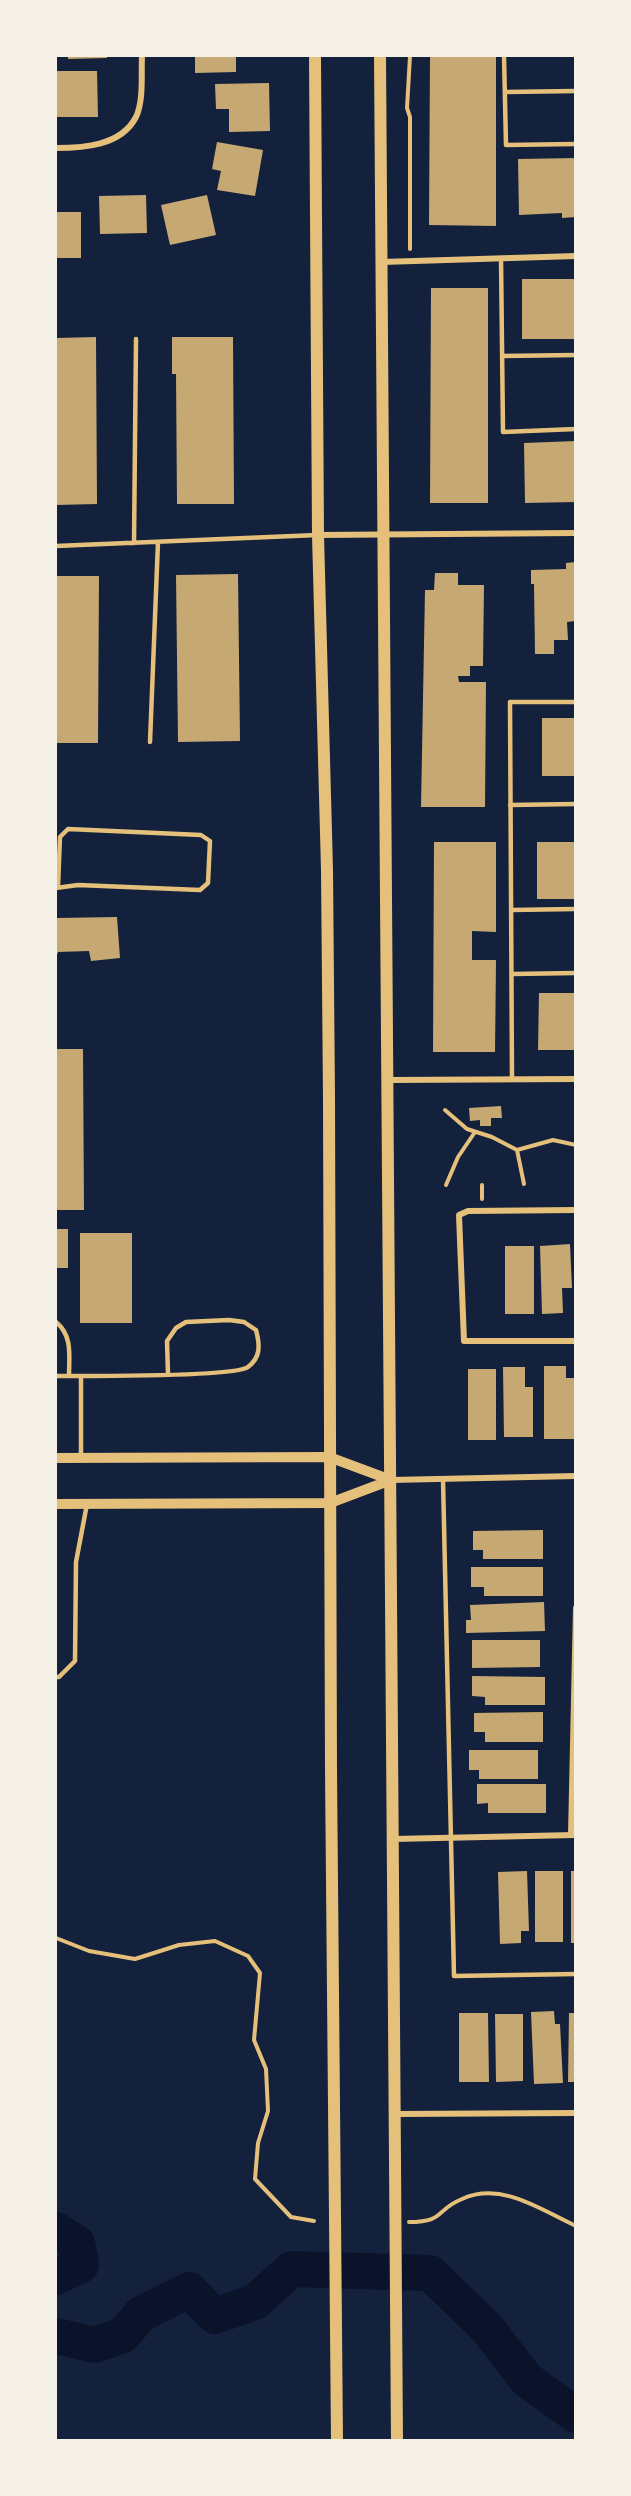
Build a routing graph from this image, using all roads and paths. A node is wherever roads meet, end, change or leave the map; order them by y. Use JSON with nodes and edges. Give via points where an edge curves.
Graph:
{"nodes":[{"id":1,"x":142,"y":56,"type":"edge"},
{"id":2,"x":315,"y":56,"type":"edge"},
{"id":3,"x":380,"y":56,"type":"edge"},
{"id":4,"x":410,"y":56,"type":"edge"},
{"id":5,"x":504,"y":56,"type":"edge"},
{"id":6,"x":576,"y":91,"type":"edge"},
{"id":7,"x":505,"y":92,"type":"junction"},
{"id":8,"x":576,"y":144,"type":"edge"},
{"id":9,"x":56,"y":148,"type":"edge"},
{"id":10,"x":576,"y":256,"type":"edge"},
{"id":11,"x":501,"y":258,"type":"junction"},
{"id":12,"x":410,"y":261,"type":"junction"},
{"id":13,"x":382,"y":262,"type":"junction"},
{"id":14,"x":136,"y":339,"type":"dead end"},
{"id":15,"x":576,"y":355,"type":"edge"},
{"id":16,"x":502,"y":356,"type":"junction"},
{"id":17,"x":576,"y":429,"type":"edge"},
{"id":18,"x":576,"y":533,"type":"edge"},
{"id":19,"x":384,"y":534,"type":"junction"},
{"id":20,"x":318,"y":535,"type":"junction"},
{"id":21,"x":158,"y":542,"type":"junction"},
{"id":22,"x":134,"y":543,"type":"junction"},
{"id":23,"x":56,"y":546,"type":"edge"},
{"id":24,"x":576,"y":702,"type":"edge"},
{"id":25,"x":150,"y":742,"type":"dead end"},
{"id":26,"x":576,"y":804,"type":"edge"},
{"id":27,"x":510,"y":805,"type":"junction"},
{"id":28,"x":57,"y":887,"type":"edge"},
{"id":29,"x":576,"y":909,"type":"edge"},
{"id":30,"x":511,"y":910,"type":"junction"},
{"id":31,"x":512,"y":974,"type":"junction"},
{"id":32,"x":576,"y":974,"type":"edge"},
{"id":33,"x":512,"y":1079,"type":"junction"},
{"id":34,"x":576,"y":1079,"type":"edge"},
{"id":35,"x":388,"y":1080,"type":"junction"},
{"id":36,"x":445,"y":1110,"type":"dead end"},
{"id":37,"x":475,"y":1132,"type":"junction"},
{"id":38,"x":576,"y":1145,"type":"edge"},
{"id":39,"x":517,"y":1150,"type":"junction"},
{"id":40,"x":446,"y":1185,"type":"dead end"},
{"id":41,"x":524,"y":1185,"type":"dead end"},
{"id":42,"x":576,"y":1210,"type":"edge"},
{"id":43,"x":56,"y":1322,"type":"edge"},
{"id":44,"x":576,"y":1341,"type":"edge"},
{"id":45,"x":168,"y":1374,"type":"junction"},
{"id":46,"x":56,"y":1376,"type":"edge"},
{"id":47,"x":69,"y":1376,"type":"junction"},
{"id":48,"x":81,"y":1376,"type":"junction"},
{"id":49,"x":329,"y":1457,"type":"junction"},
{"id":50,"x":56,"y":1458,"type":"edge"},
{"id":51,"x":81,"y":1458,"type":"junction"},
{"id":52,"x":576,"y":1476,"type":"edge"},
{"id":53,"x":443,"y":1479,"type":"junction"},
{"id":54,"x":391,"y":1480,"type":"junction"},
{"id":55,"x":330,"y":1503,"type":"junction"},
{"id":56,"x":56,"y":1504,"type":"edge"},
{"id":57,"x":87,"y":1504,"type":"junction"},
{"id":58,"x":576,"y":1608,"type":"edge"},
{"id":59,"x":575,"y":1622,"type":"edge"},
{"id":60,"x":56,"y":1677,"type":"edge"},
{"id":61,"x":573,"y":1835,"type":"edge"},
{"id":62,"x":450,"y":1838,"type":"junction"},
{"id":63,"x":393,"y":1839,"type":"junction"},
{"id":64,"x":56,"y":1938,"type":"edge"},
{"id":65,"x":576,"y":1974,"type":"edge"},
{"id":66,"x":576,"y":2112,"type":"edge"},
{"id":67,"x":395,"y":2114,"type":"junction"},
{"id":68,"x":314,"y":2221,"type":"dead end"},
{"id":69,"x":406,"y":2222,"type":"dead end"},
{"id":70,"x":576,"y":2226,"type":"edge"},
{"id":71,"x":337,"y":2440,"type":"edge"},
{"id":72,"x":397,"y":2440,"type":"edge"}],
"edges":[{"from":1,"to":9,"type":"street","via":[[140,102],[136,117],[122,134],[100,144]]},
{"from":2,"to":20,"type":"main road"},
{"from":3,"to":13,"type":"main road"},
{"from":4,"to":12,"type":"path"},
{"from":5,"to":7,"type":"lane"},
{"from":6,"to":7,"type":"lane"},
{"from":7,"to":8,"type":"lane","via":[[506,145]]},
{"from":10,"to":11,"type":"street"},
{"from":11,"to":12,"type":"street"},
{"from":11,"to":16,"type":"lane"},
{"from":12,"to":13,"type":"street"},
{"from":13,"to":19,"type":"main road"},
{"from":14,"to":22,"type":"lane"},
{"from":15,"to":16,"type":"lane"},
{"from":16,"to":17,"type":"lane","via":[[503,432]]},
{"from":18,"to":19,"type":"street"},
{"from":19,"to":20,"type":"street"},
{"from":19,"to":35,"type":"main road"},
{"from":20,"to":21,"type":"lane"},
{"from":20,"to":49,"type":"main road","via":[[327,870]]},
{"from":21,"to":22,"type":"lane"},
{"from":21,"to":25,"type":"lane"},
{"from":22,"to":23,"type":"lane"},
{"from":24,"to":27,"type":"lane","via":[[510,702]]},
{"from":26,"to":27,"type":"lane"},
{"from":27,"to":30,"type":"lane"},
{"from":28,"to":28,"type":"lane","via":[[60,837],[68,829],[201,835],[210,841],[208,883],[200,890]]},
{"from":29,"to":30,"type":"lane"},
{"from":30,"to":31,"type":"lane"},
{"from":31,"to":32,"type":"lane"},
{"from":31,"to":33,"type":"lane"},
{"from":33,"to":34,"type":"street"},
{"from":33,"to":35,"type":"street"},
{"from":35,"to":54,"type":"main road"},
{"from":36,"to":37,"type":"path"},
{"from":37,"to":39,"type":"path"},
{"from":37,"to":40,"type":"path"},
{"from":38,"to":39,"type":"path","via":[[553,1140]]},
{"from":39,"to":41,"type":"path"},
{"from":42,"to":44,"type":"street","via":[[468,1211],[459,1215],[464,1341]]},
{"from":43,"to":47,"type":"lane","via":[[65,1330],[69,1342]]},
{"from":45,"to":45,"type":"lane","via":[[246,1368],[258,1357],[260,1342],[256,1330],[244,1322],[229,1320],[186,1322],[167,1341]]},
{"from":45,"to":48,"type":"lane"},
{"from":46,"to":47,"type":"lane"},
{"from":47,"to":48,"type":"lane"},
{"from":48,"to":51,"type":"lane"},
{"from":49,"to":51,"type":"street"},
{"from":49,"to":54,"type":"street"},
{"from":49,"to":55,"type":"main road"},
{"from":50,"to":51,"type":"street"},
{"from":52,"to":53,"type":"street"},
{"from":53,"to":54,"type":"street"},
{"from":53,"to":62,"type":"lane"},
{"from":54,"to":55,"type":"street"},
{"from":54,"to":63,"type":"main road"},
{"from":55,"to":57,"type":"street"},
{"from":55,"to":71,"type":"main road"},
{"from":56,"to":57,"type":"street"},
{"from":57,"to":60,"type":"lane","via":[[76,1562],[75,1661]]},
{"from":58,"to":59,"type":"street"},
{"from":59,"to":61,"type":"street"},
{"from":61,"to":62,"type":"street"},
{"from":62,"to":63,"type":"street"},
{"from":62,"to":65,"type":"lane","via":[[454,1976]]},
{"from":63,"to":67,"type":"main road"},
{"from":64,"to":68,"type":"path","via":[[89,1951],[135,1959],[179,1945],[215,1941],[248,1956],[260,1973],[254,2040],[266,2069],[268,2111],[258,2143],[255,2179],[291,2217]]},
{"from":66,"to":67,"type":"street"},
{"from":67,"to":72,"type":"main road"},
{"from":69,"to":70,"type":"path","via":[[434,2220],[462,2198],[483,2194],[516,2196]]}]}
